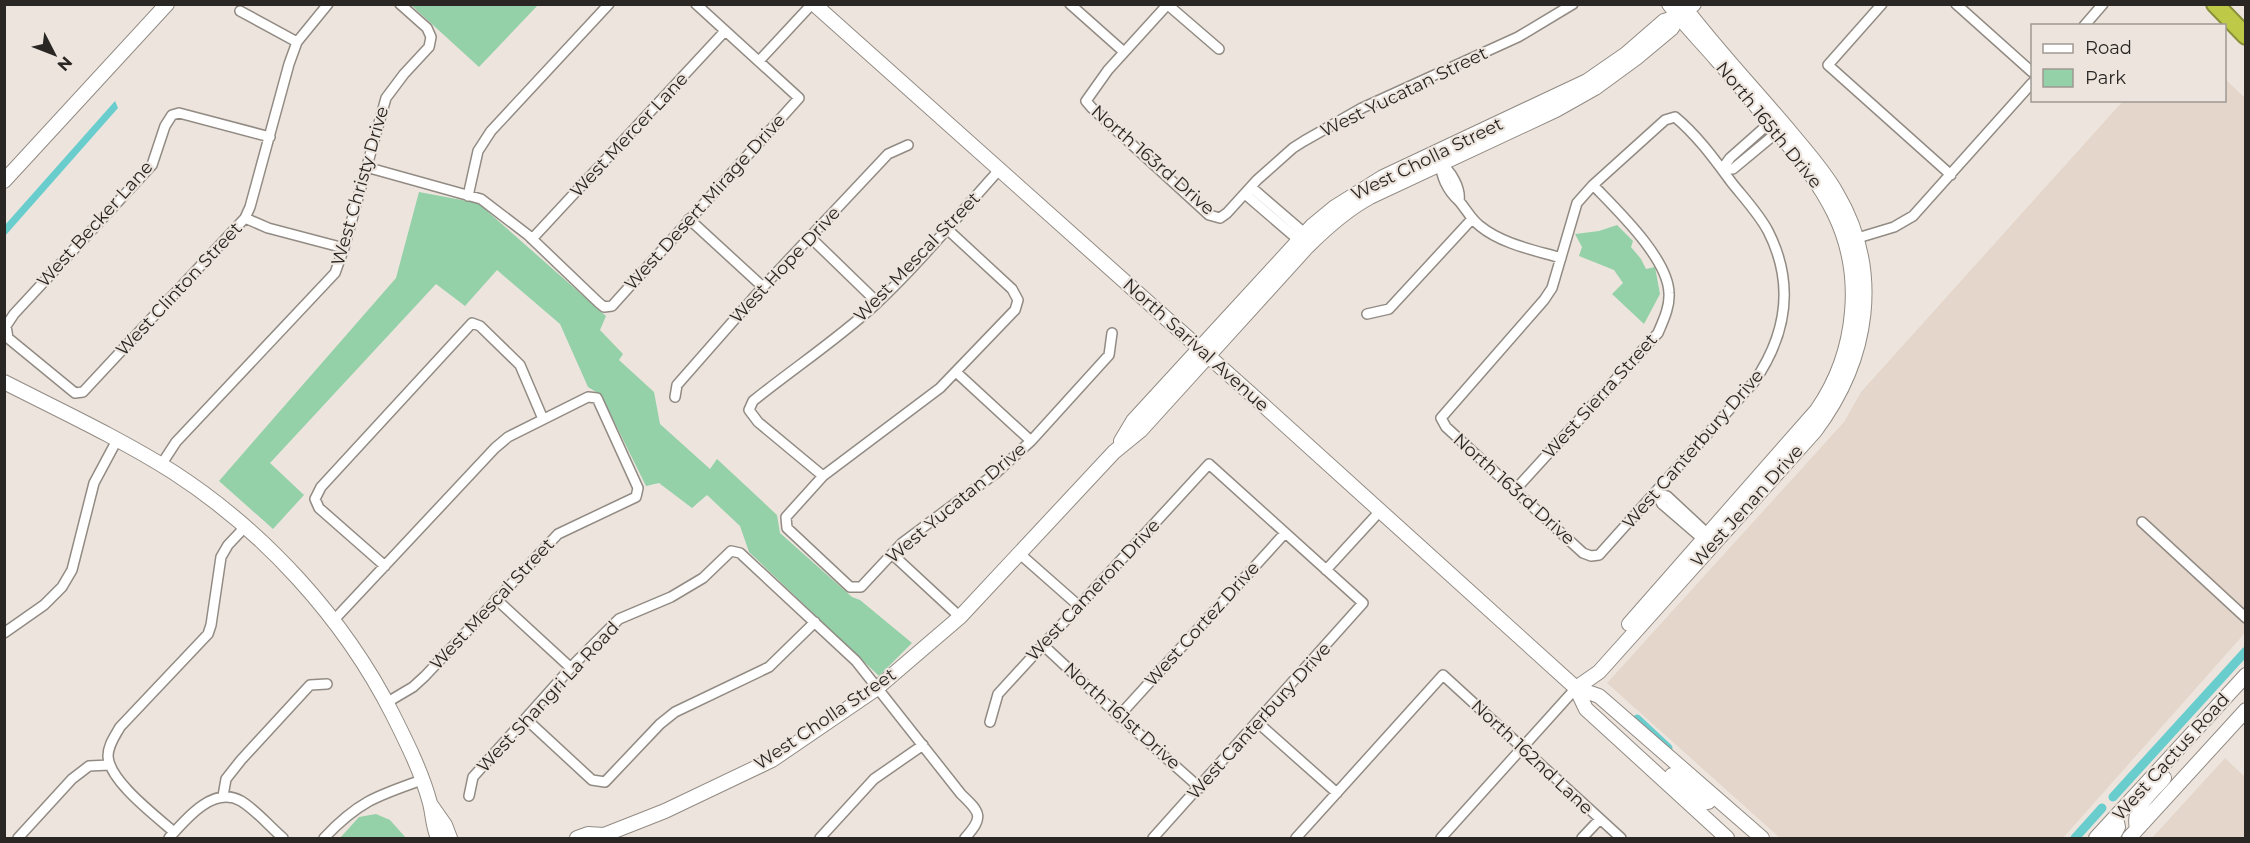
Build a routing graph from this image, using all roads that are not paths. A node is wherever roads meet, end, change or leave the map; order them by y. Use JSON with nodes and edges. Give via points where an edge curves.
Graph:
{"nodes":[{"id":1,"x":167,"y":4,"type":"edge"},
{"id":2,"x":328,"y":4,"type":"edge"},
{"id":3,"x":400,"y":4,"type":"edge"},
{"id":4,"x":609,"y":4,"type":"edge"},
{"id":5,"x":696,"y":4,"type":"edge"},
{"id":6,"x":813,"y":4,"type":"edge"},
{"id":7,"x":1070,"y":4,"type":"edge"},
{"id":8,"x":1573,"y":4,"type":"edge"},
{"id":9,"x":1669,"y":4,"type":"edge"},
{"id":10,"x":1882,"y":4,"type":"edge"},
{"id":11,"x":1956,"y":4,"type":"edge"},
{"id":12,"x":2103,"y":4,"type":"edge"},
{"id":13,"x":2215,"y":4,"type":"edge"},
{"id":14,"x":1168,"y":5,"type":"edge"},
{"id":15,"x":1685,"y":9,"type":"edge"},
{"id":16,"x":240,"y":11,"type":"dead end"},
{"id":17,"x":2086,"y":24,"type":"edge"},
{"id":18,"x":725,"y":31,"type":"junction"},
{"id":19,"x":2246,"y":36,"type":"edge"},
{"id":20,"x":297,"y":42,"type":"junction"},
{"id":21,"x":1219,"y":49,"type":"dead end"},
{"id":22,"x":1124,"y":52,"type":"junction"},
{"id":23,"x":759,"y":61,"type":"junction"},
{"id":24,"x":2031,"y":71,"type":"edge"},
{"id":25,"x":2031,"y":84,"type":"edge"},
{"id":26,"x":1777,"y":124,"type":"junction"},
{"id":27,"x":270,"y":137,"type":"junction"},
{"id":28,"x":908,"y":145,"type":"dead end"},
{"id":29,"x":1437,"y":158,"type":"junction"},
{"id":30,"x":366,"y":167,"type":"junction"},
{"id":31,"x":1000,"y":169,"type":"junction"},
{"id":32,"x":1722,"y":169,"type":"junction"},
{"id":33,"x":1951,"y":175,"type":"junction"},
{"id":34,"x":4,"y":181,"type":"edge"},
{"id":35,"x":1593,"y":185,"type":"junction"},
{"id":36,"x":1248,"y":190,"type":"junction"},
{"id":37,"x":468,"y":196,"type":"junction"},
{"id":38,"x":245,"y":218,"type":"junction"},
{"id":39,"x":1220,"y":218,"type":"joint"},
{"id":40,"x":689,"y":219,"type":"junction"},
{"id":41,"x":1472,"y":219,"type":"junction"},
{"id":42,"x":946,"y":228,"type":"junction"},
{"id":43,"x":810,"y":237,"type":"junction"},
{"id":44,"x":532,"y":239,"type":"junction"},
{"id":45,"x":1851,"y":240,"type":"junction"},
{"id":46,"x":1306,"y":241,"type":"junction"},
{"id":47,"x":344,"y":248,"type":"junction"},
{"id":48,"x":1561,"y":258,"type":"junction"},
{"id":49,"x":763,"y":287,"type":"junction"},
{"id":50,"x":1859,"y":293,"type":"joint"},
{"id":51,"x":877,"y":302,"type":"junction"},
{"id":52,"x":1367,"y":314,"type":"dead end"},
{"id":53,"x":1112,"y":333,"type":"dead end"},
{"id":54,"x":1204,"y":352,"type":"junction"},
{"id":55,"x":956,"y":372,"type":"junction"},
{"id":56,"x":4,"y":382,"type":"edge"},
{"id":57,"x":75,"y":393,"type":"joint"},
{"id":58,"x":675,"y":397,"type":"dead end"},
{"id":59,"x":543,"y":419,"type":"junction"},
{"id":60,"x":117,"y":440,"type":"junction"},
{"id":61,"x":1031,"y":441,"type":"junction"},
{"id":62,"x":161,"y":465,"type":"junction"},
{"id":63,"x":823,"y":476,"type":"junction"},
{"id":64,"x":1515,"y":490,"type":"junction"},
{"id":65,"x":1656,"y":493,"type":"junction"},
{"id":66,"x":1381,"y":510,"type":"junction"},
{"id":67,"x":2142,"y":522,"type":"dead end"},
{"id":68,"x":244,"y":527,"type":"junction"},
{"id":69,"x":1286,"y":533,"type":"junction"},
{"id":70,"x":1708,"y":539,"type":"junction"},
{"id":71,"x":892,"y":554,"type":"junction"},
{"id":72,"x":1020,"y":554,"type":"junction"},
{"id":73,"x":1591,"y":556,"type":"joint"},
{"id":74,"x":385,"y":566,"type":"junction"},
{"id":75,"x":1326,"y":570,"type":"junction"},
{"id":76,"x":496,"y":599,"type":"junction"},
{"id":77,"x":1079,"y":606,"type":"junction"},
{"id":78,"x":960,"y":617,"type":"junction"},
{"id":79,"x":2246,"y":618,"type":"edge"},
{"id":80,"x":333,"y":621,"type":"junction"},
{"id":81,"x":815,"y":622,"type":"junction"},
{"id":82,"x":4,"y":633,"type":"edge"},
{"id":83,"x":1043,"y":645,"type":"junction"},
{"id":84,"x":571,"y":668,"type":"junction"},
{"id":85,"x":2246,"y":675,"type":"edge"},
{"id":86,"x":327,"y":684,"type":"dead end"},
{"id":87,"x":1576,"y":688,"type":"junction"},
{"id":88,"x":876,"y":689,"type":"junction"},
{"id":89,"x":386,"y":703,"type":"junction"},
{"id":90,"x":2246,"y":710,"type":"edge"},
{"id":91,"x":1119,"y":716,"type":"junction"},
{"id":92,"x":526,"y":719,"type":"junction"},
{"id":93,"x":990,"y":722,"type":"dead end"},
{"id":94,"x":1257,"y":722,"type":"junction"},
{"id":95,"x":923,"y":745,"type":"junction"},
{"id":96,"x":1522,"y":748,"type":"junction"},
{"id":97,"x":2176,"y":752,"type":"junction"},
{"id":98,"x":109,"y":765,"type":"junction"},
{"id":99,"x":1656,"y":773,"type":"junction"},
{"id":100,"x":422,"y":780,"type":"junction"},
{"id":101,"x":1200,"y":788,"type":"junction"},
{"id":102,"x":1337,"y":794,"type":"junction"},
{"id":103,"x":223,"y":796,"type":"junction"},
{"id":104,"x":469,"y":796,"type":"dead end"},
{"id":105,"x":1714,"y":796,"type":"junction"},
{"id":106,"x":430,"y":804,"type":"junction"},
{"id":107,"x":2116,"y":817,"type":"junction"},
{"id":108,"x":1600,"y":819,"type":"junction"},
{"id":109,"x":2133,"y":834,"type":"edge"},
{"id":110,"x":171,"y":835,"type":"edge"},
{"id":111,"x":602,"y":837,"type":"edge"},
{"id":112,"x":18,"y":838,"type":"edge"},
{"id":113,"x":283,"y":838,"type":"edge"},
{"id":114,"x":324,"y":838,"type":"edge"},
{"id":115,"x":438,"y":838,"type":"edge"},
{"id":116,"x":450,"y":838,"type":"edge"},
{"id":117,"x":577,"y":838,"type":"edge"},
{"id":118,"x":820,"y":838,"type":"edge"},
{"id":119,"x":965,"y":838,"type":"edge"},
{"id":120,"x":1153,"y":838,"type":"edge"},
{"id":121,"x":1296,"y":838,"type":"edge"},
{"id":122,"x":1441,"y":838,"type":"edge"},
{"id":123,"x":1582,"y":838,"type":"edge"},
{"id":124,"x":1621,"y":838,"type":"edge"},
{"id":125,"x":1727,"y":838,"type":"edge"},
{"id":126,"x":1762,"y":838,"type":"edge"},
{"id":127,"x":2096,"y":838,"type":"edge"},
{"id":128,"x":2112,"y":838,"type":"edge"}],
"edges":[{"from":1,"to":34,"type":"street"},
{"from":2,"to":20,"type":"street","name":"West Clinton Street"},
{"from":3,"to":30,"type":"street","name":"West Christy Drive","via":[[427,28],[431,37],[429,47],[386,98]]},
{"from":4,"to":37,"type":"street","via":[[491,130],[478,151]]},
{"from":5,"to":18,"type":"street"},
{"from":6,"to":23,"type":"street"},
{"from":6,"to":31,"type":"street","name":"North Sarival Avenue"},
{"from":7,"to":22,"type":"street"},
{"from":8,"to":36,"type":"street","name":"West Yucatan Street","via":[[1518,37],[1362,108],[1293,148]]},
{"from":9,"to":15,"type":"street","name":"North 165th Drive"},
{"from":10,"to":33,"type":"street","via":[[1828,65]]},
{"from":11,"to":24,"type":"street"},
{"from":12,"to":17,"type":"street"},
{"from":13,"to":19,"type":"highway"},
{"from":14,"to":21,"type":"street"},
{"from":14,"to":22,"type":"street"},
{"from":15,"to":26,"type":"street","name":"North 165th Drive"},
{"from":15,"to":29,"type":"street","name":"West Cholla Street","via":[[1587,81]]},
{"from":16,"to":20,"type":"street"},
{"from":18,"to":23,"type":"street"},
{"from":18,"to":44,"type":"street","name":"West Mercer Lane"},
{"from":20,"to":27,"type":"street","name":"West Clinton Street"},
{"from":22,"to":39,"type":"street","name":"North 163rd Drive","via":[[1086,101],[1209,215]]},
{"from":23,"to":40,"type":"street","name":"West Desert Mirage Drive","via":[[799,98]]},
{"from":25,"to":33,"type":"street"},
{"from":26,"to":32,"type":"street","via":[[1730,158]]},
{"from":26,"to":45,"type":"street","name":"North 165th Drive","via":[[1827,196]]},
{"from":26,"to":45,"type":"street","name":"North 165th Drive","via":[[1814,161],[1840,199],[1849,216]]},
{"from":27,"to":38,"type":"street","name":"West Clinton Street"},
{"from":27,"to":57,"type":"street","name":"West Becker Lane","via":[[179,113],[172,115],[152,165],[14,314],[6,326],[8,338]]},
{"from":28,"to":43,"type":"street","name":"West Hope Drive","via":[[888,154]]},
{"from":29,"to":41,"type":"street","via":[[1447,167],[1460,193],[1459,201]]},
{"from":29,"to":46,"type":"street","name":"West Cholla Street","via":[[1357,204]]},
{"from":30,"to":37,"type":"street"},
{"from":30,"to":47,"type":"street","name":"West Christy Drive"},
{"from":31,"to":42,"type":"street","name":"West Mescal Street"},
{"from":31,"to":54,"type":"street","name":"North Sarival Avenue"},
{"from":32,"to":35,"type":"street","name":"West Canterbury Drive","via":[[1675,117],[1665,120]]},
{"from":32,"to":65,"type":"street","name":"West Canterbury Drive","via":[[1767,229],[1780,260],[1785,292],[1779,333],[1769,360],[1754,382]]},
{"from":33,"to":45,"type":"street","via":[[1913,216],[1894,227]]},
{"from":35,"to":48,"type":"street","via":[[1577,203]]},
{"from":35,"to":64,"type":"street","name":"West Sierra Street","via":[[1658,260],[1669,293],[1667,310],[1658,333]]},
{"from":36,"to":39,"type":"street","name":"West Yucatan Street"},
{"from":36,"to":46,"type":"street"},
{"from":37,"to":44,"type":"street","via":[[495,209]]},
{"from":38,"to":47,"type":"street"},
{"from":38,"to":57,"type":"street","name":"West Clinton Street","via":[[83,392]]},
{"from":40,"to":44,"type":"street","name":"West Desert Mirage Drive","via":[[612,306],[604,307],[598,302]]},
{"from":40,"to":49,"type":"street"},
{"from":41,"to":48,"type":"street","via":[[1497,238]]},
{"from":41,"to":52,"type":"street","via":[[1389,309]]},
{"from":42,"to":51,"type":"street","name":"West Mescal Street"},
{"from":42,"to":55,"type":"street","via":[[1012,289],[1018,300],[1015,310]]},
{"from":43,"to":49,"type":"street","name":"West Hope Drive"},
{"from":43,"to":51,"type":"street"},
{"from":45,"to":50,"type":"street","name":"North 165th Drive","via":[[1853,277]]},
{"from":46,"to":54,"type":"street","name":"West Cholla Street"},
{"from":47,"to":62,"type":"street","name":"West Christy Drive","via":[[335,273],[176,442]]},
{"from":48,"to":64,"type":"street","name":"North 163rd Drive","via":[[1544,300],[1441,418],[1446,428]]},
{"from":49,"to":58,"type":"street","name":"West Hope Drive","via":[[677,385]]},
{"from":50,"to":70,"type":"street","name":"West Jenan Drive","via":[[1849,339],[1824,399],[1809,422]]},
{"from":51,"to":63,"type":"street","name":"West Mescal Street","via":[[753,401],[749,410]]},
{"from":53,"to":61,"type":"street","name":"West Yucatan Drive","via":[[1109,355]]},
{"from":54,"to":66,"type":"street","name":"North Sarival Avenue"},
{"from":54,"to":72,"type":"street","name":"West Cholla Street","via":[[1133,422],[1114,452]]},
{"from":55,"to":61,"type":"street"},
{"from":55,"to":63,"type":"street"},
{"from":56,"to":60,"type":"street"},
{"from":59,"to":74,"type":"street","via":[[495,448]]},
{"from":59,"to":74,"type":"street","via":[[520,364],[472,323],[315,499],[319,508]]},
{"from":59,"to":76,"type":"street","name":"West Mescal Street","via":[[588,397],[597,398],[638,488],[636,497],[558,534]]},
{"from":60,"to":62,"type":"street"},
{"from":60,"to":82,"type":"street","via":[[94,483],[72,570],[62,587],[44,604]]},
{"from":61,"to":71,"type":"street","name":"West Yucatan Drive"},
{"from":62,"to":68,"type":"street"},
{"from":63,"to":71,"type":"street","name":"West Yucatan Drive","via":[[786,517],[787,528],[850,587],[861,587]]},
{"from":64,"to":73,"type":"street","name":"North 163rd Drive"},
{"from":65,"to":70,"type":"street","via":[[1667,496]]},
{"from":65,"to":73,"type":"street","name":"West Canterbury Drive","via":[[1599,555]]},
{"from":66,"to":75,"type":"street"},
{"from":66,"to":87,"type":"street","name":"North Sarival Avenue"},
{"from":67,"to":79,"type":"street"},
{"from":68,"to":80,"type":"street","via":[[272,552]]},
{"from":68,"to":98,"type":"street","via":[[221,557],[208,634],[120,727],[111,742]]},
{"from":69,"to":75,"type":"street"},
{"from":69,"to":77,"type":"street","name":"West Cameron Drive","via":[[1209,464]]},
{"from":69,"to":91,"type":"street","name":"West Cortez Drive"},
{"from":70,"to":87,"type":"street","name":"West Jenan Drive"},
{"from":71,"to":78,"type":"street"},
{"from":72,"to":77,"type":"street"},
{"from":72,"to":78,"type":"street","name":"West Cholla Street"},
{"from":74,"to":80,"type":"street"},
{"from":75,"to":94,"type":"street","name":"West Canterbury Drive","via":[[1363,603]]},
{"from":76,"to":84,"type":"street"},
{"from":76,"to":89,"type":"street","name":"West Mescal Street","via":[[425,676]]},
{"from":77,"to":83,"type":"street","name":"West Cameron Drive"},
{"from":78,"to":88,"type":"street","name":"West Cholla Street"},
{"from":80,"to":89,"type":"street"},
{"from":81,"to":84,"type":"street","name":"West Shangri La Road","via":[[740,553],[731,551],[703,578],[671,597],[619,619]]},
{"from":81,"to":88,"type":"street","via":[[856,661]]},
{"from":81,"to":92,"type":"street","via":[[770,667],[675,712],[605,782],[592,780]]},
{"from":83,"to":91,"type":"street","name":"North 161st Drive"},
{"from":83,"to":93,"type":"street","name":"West Cameron Drive","via":[[998,694]]},
{"from":84,"to":92,"type":"street","name":"West Shangri La Road"},
{"from":85,"to":97,"type":"street","name":"West Cactus Road"},
{"from":86,"to":103,"type":"street","via":[[310,685],[226,779]]},
{"from":87,"to":96,"type":"street","name":"West Jenan Drive"},
{"from":87,"to":99,"type":"street","name":"North Sarival Avenue","via":[[1586,709]]},
{"from":87,"to":105,"type":"street","name":"North Sarival Avenue","via":[[1599,696]]},
{"from":88,"to":95,"type":"street"},
{"from":88,"to":111,"type":"street","name":"West Cholla Street","via":[[772,760]]},
{"from":89,"to":100,"type":"street"},
{"from":90,"to":109,"type":"street","name":"West Cactus Road"},
{"from":91,"to":101,"type":"street","name":"North 161st Drive"},
{"from":92,"to":104,"type":"street","name":"West Shangri La Road","via":[[473,777]]},
{"from":94,"to":101,"type":"street","name":"West Canterbury Drive"},
{"from":94,"to":102,"type":"street"},
{"from":95,"to":118,"type":"street","via":[[874,779]]},
{"from":95,"to":119,"type":"street","via":[[979,815],[978,825]]},
{"from":96,"to":102,"type":"street","name":"North 162nd Lane","via":[[1443,675]]},
{"from":96,"to":108,"type":"street","name":"North 162nd Lane"},
{"from":96,"to":122,"type":"street","name":"West Jenan Drive"},
{"from":97,"to":107,"type":"street","name":"West Cactus Road"},
{"from":97,"to":109,"type":"street","via":[[2172,769],[2138,808]]},
{"from":98,"to":110,"type":"street"},
{"from":98,"to":112,"type":"street","via":[[89,766],[72,779]]},
{"from":99,"to":105,"type":"street","via":[[1665,769],[1703,803]]},
{"from":99,"to":125,"type":"street","name":"North Sarival Avenue"},
{"from":100,"to":106,"type":"street"},
{"from":100,"to":114,"type":"street","via":[[370,799],[345,816]]},
{"from":101,"to":120,"type":"street","name":"West Canterbury Drive"},
{"from":102,"to":121,"type":"street"},
{"from":103,"to":110,"type":"street","via":[[196,811]]},
{"from":103,"to":113,"type":"street","via":[[242,802]]},
{"from":105,"to":126,"type":"street","name":"North Sarival Avenue"},
{"from":106,"to":115,"type":"street"},
{"from":106,"to":116,"type":"street"},
{"from":107,"to":127,"type":"street","name":"West Cactus Road"},
{"from":107,"to":128,"type":"street","via":[[2118,827]]},
{"from":108,"to":123,"type":"street"},
{"from":108,"to":124,"type":"street","name":"North 162nd Lane"},
{"from":111,"to":117,"type":"street","name":"West Cholla Street","via":[[588,834]]}]}
